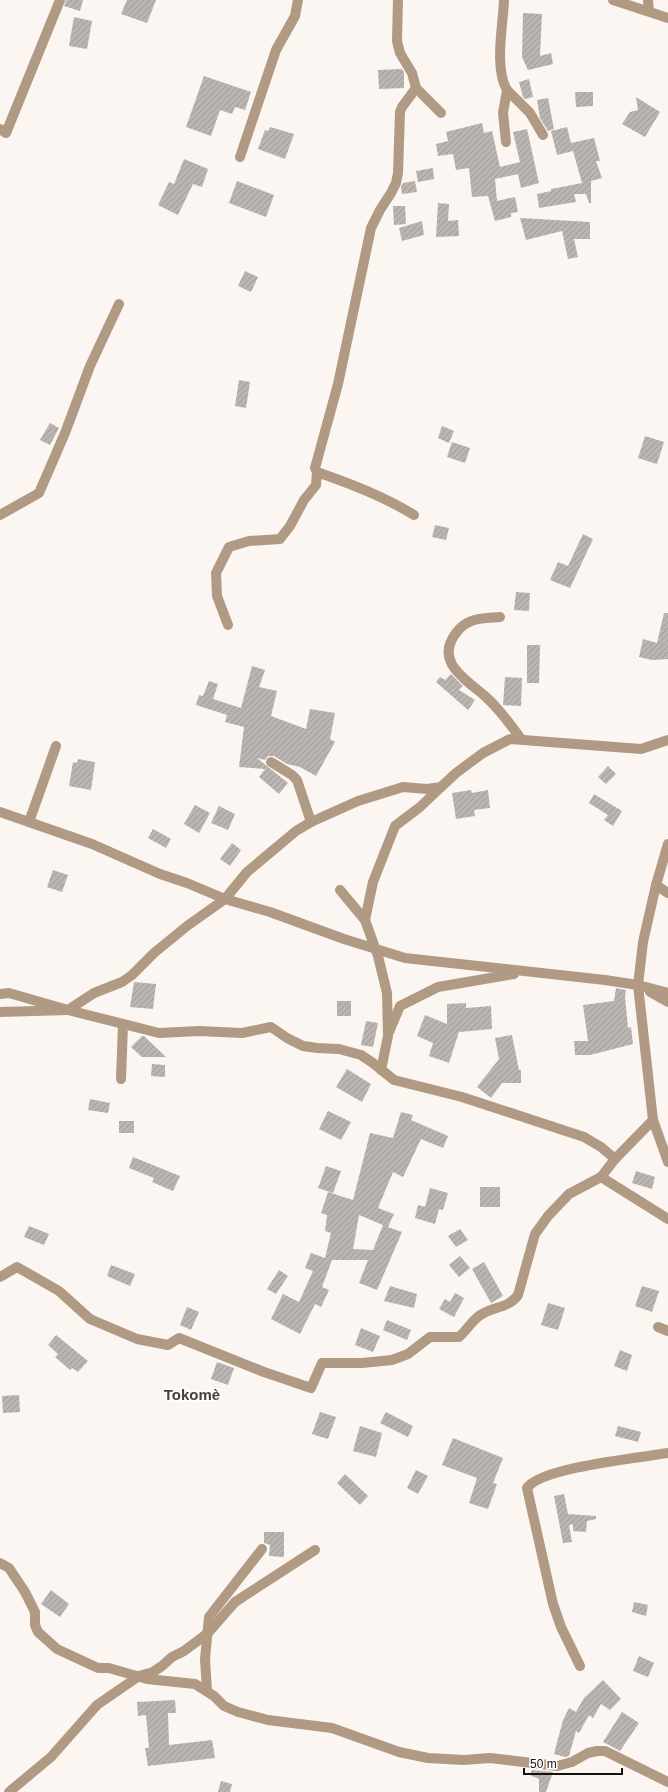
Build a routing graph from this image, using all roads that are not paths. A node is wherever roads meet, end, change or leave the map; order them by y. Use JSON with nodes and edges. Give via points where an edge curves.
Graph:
{"nodes":[{"id":1,"x":60,"y":0,"type":"edge"},
{"id":2,"x":298,"y":0,"type":"edge"},
{"id":3,"x":398,"y":0,"type":"edge"},
{"id":4,"x":504,"y":0,"type":"edge"},
{"id":5,"x":612,"y":0,"type":"edge"},
{"id":6,"x":648,"y":0,"type":"edge"},
{"id":7,"x":648,"y":11,"type":"junction"},
{"id":8,"x":668,"y":18,"type":"edge"},
{"id":9,"x":416,"y":88,"type":"junction"},
{"id":10,"x":507,"y":90,"type":"junction"},
{"id":11,"x":441,"y":113,"type":"dead end"},
{"id":12,"x":0,"y":129,"type":"edge"},
{"id":13,"x":543,"y":135,"type":"dead end"},
{"id":14,"x":506,"y":142,"type":"dead end"},
{"id":15,"x":240,"y":157,"type":"dead end"},
{"id":16,"x":119,"y":304,"type":"dead end"},
{"id":17,"x":317,"y":472,"type":"junction"},
{"id":18,"x":0,"y":515,"type":"edge"},
{"id":19,"x":414,"y":515,"type":"dead end"},
{"id":20,"x":500,"y":617,"type":"dead end"},
{"id":21,"x":228,"y":624,"type":"dead end"},
{"id":22,"x":521,"y":739,"type":"junction"},
{"id":23,"x":668,"y":740,"type":"edge"},
{"id":24,"x":56,"y":746,"type":"dead end"},
{"id":25,"x":271,"y":762,"type":"dead end"},
{"id":26,"x":441,"y":787,"type":"junction"},
{"id":27,"x":0,"y":812,"type":"edge"},
{"id":28,"x":29,"y":822,"type":"junction"},
{"id":29,"x":311,"y":822,"type":"junction"},
{"id":30,"x":668,"y":844,"type":"edge"},
{"id":31,"x":656,"y":885,"type":"junction"},
{"id":32,"x":340,"y":890,"type":"dead end"},
{"id":33,"x":668,"y":893,"type":"edge"},
{"id":34,"x":225,"y":899,"type":"junction"},
{"id":35,"x":365,"y":920,"type":"junction"},
{"id":36,"x":375,"y":948,"type":"junction"},
{"id":37,"x":530,"y":972,"type":"junction"},
{"id":38,"x":638,"y":985,"type":"junction"},
{"id":39,"x":668,"y":993,"type":"edge"},
{"id":40,"x":0,"y":994,"type":"edge"},
{"id":41,"x":668,"y":1002,"type":"edge"},
{"id":42,"x":68,"y":1010,"type":"junction"},
{"id":43,"x":0,"y":1012,"type":"edge"},
{"id":44,"x":123,"y":1024,"type":"junction"},
{"id":45,"x":388,"y":1036,"type":"junction"},
{"id":46,"x":381,"y":1070,"type":"junction"},
{"id":47,"x":121,"y":1079,"type":"dead end"},
{"id":48,"x":653,"y":1120,"type":"junction"},
{"id":49,"x":615,"y":1159,"type":"junction"},
{"id":50,"x":668,"y":1162,"type":"edge"},
{"id":51,"x":601,"y":1177,"type":"junction"},
{"id":52,"x":668,"y":1219,"type":"edge"},
{"id":53,"x":0,"y":1277,"type":"edge"},
{"id":54,"x":668,"y":1453,"type":"edge"},
{"id":55,"x":262,"y":1549,"type":"dead end"},
{"id":56,"x":315,"y":1550,"type":"dead end"},
{"id":57,"x":0,"y":1563,"type":"edge"},
{"id":58,"x":208,"y":1633,"type":"junction"},
{"id":59,"x":580,"y":1666,"type":"dead end"},
{"id":60,"x":139,"y":1676,"type":"junction"},
{"id":61,"x":207,"y":1691,"type":"junction"},
{"id":62,"x":668,"y":1782,"type":"edge"},
{"id":63,"x":9,"y":1792,"type":"edge"}],
"edges":[{"from":1,"to":12,"type":"street","via":[[6,133]]},
{"from":2,"to":15,"type":"street","via":[[294,16],[276,50]]},
{"from":3,"to":9,"type":"street","via":[[398,47],[412,73]]},
{"from":4,"to":10,"type":"street","via":[[500,68],[502,81]]},
{"from":5,"to":7,"type":"street"},
{"from":6,"to":7,"type":"street"},
{"from":7,"to":8,"type":"street"},
{"from":9,"to":11,"type":"street"},
{"from":9,"to":17,"type":"street","via":[[400,112],[396,183],[371,228],[338,384],[315,468]]},
{"from":10,"to":13,"type":"street","via":[[530,114]]},
{"from":10,"to":14,"type":"street","via":[[503,114]]},
{"from":16,"to":18,"type":"street","via":[[90,366],[39,493]]},
{"from":17,"to":19,"type":"street","via":[[361,488]]},
{"from":17,"to":21,"type":"street","via":[[316,485],[280,540],[249,541],[229,547],[216,573],[217,596]]},
{"from":20,"to":22,"type":"street","via":[[470,620],[460,627],[449,646],[449,659],[465,680],[488,699]]},
{"from":22,"to":23,"type":"street","via":[[641,749]]},
{"from":22,"to":26,"type":"street","via":[[510,739],[483,753]]},
{"from":24,"to":28,"type":"street"},
{"from":25,"to":29,"type":"street","via":[[297,780]]},
{"from":26,"to":29,"type":"street","via":[[403,787],[358,801]]},
{"from":26,"to":35,"type":"street","via":[[395,826],[373,882]]},
{"from":27,"to":28,"type":"street"},
{"from":28,"to":34,"type":"street","via":[[92,844]]},
{"from":29,"to":34,"type":"street","via":[[248,872]]},
{"from":30,"to":31,"type":"street"},
{"from":31,"to":33,"type":"street"},
{"from":31,"to":38,"type":"street","via":[[643,942]]},
{"from":32,"to":35,"type":"street"},
{"from":34,"to":36,"type":"street"},
{"from":34,"to":42,"type":"street","via":[[176,935],[132,975],[122,982],[94,993]]},
{"from":35,"to":36,"type":"street"},
{"from":36,"to":37,"type":"street","via":[[405,958]]},
{"from":36,"to":45,"type":"street","via":[[387,993]]},
{"from":37,"to":38,"type":"street"},
{"from":37,"to":45,"type":"street","via":[[438,987],[400,1006]]},
{"from":38,"to":39,"type":"street"},
{"from":38,"to":41,"type":"street"},
{"from":38,"to":48,"type":"street"},
{"from":40,"to":42,"type":"street","via":[[9,993]]},
{"from":42,"to":43,"type":"street"},
{"from":42,"to":44,"type":"street"},
{"from":44,"to":46,"type":"street","via":[[158,1033],[242,1033],[271,1027],[303,1046],[339,1049],[361,1055]]},
{"from":44,"to":47,"type":"street"},
{"from":45,"to":46,"type":"street"},
{"from":46,"to":49,"type":"street","via":[[394,1080],[462,1097],[584,1137]]},
{"from":48,"to":49,"type":"street"},
{"from":48,"to":50,"type":"street"},
{"from":49,"to":51,"type":"street"},
{"from":51,"to":52,"type":"street"},
{"from":51,"to":53,"type":"street","via":[[569,1194],[535,1234],[518,1295],[513,1302],[477,1317],[459,1337],[430,1337],[401,1358],[362,1363],[322,1363],[311,1388],[179,1338],[168,1345],[137,1339],[90,1319],[60,1291],[17,1267]]},
{"from":54,"to":59,"type":"street","via":[[575,1467],[542,1478],[527,1488],[553,1604]]},
{"from":55,"to":58,"type":"street","via":[[209,1617]]},
{"from":56,"to":58,"type":"street","via":[[235,1602]]},
{"from":57,"to":60,"type":"street","via":[[9,1568],[25,1592],[35,1612],[38,1632],[57,1649],[98,1668]]},
{"from":58,"to":60,"type":"street","via":[[153,1672]]},
{"from":58,"to":61,"type":"street","via":[[205,1659]]},
{"from":60,"to":61,"type":"street","via":[[196,1684]]},
{"from":60,"to":63,"type":"street","via":[[97,1705],[52,1757]]},
{"from":61,"to":62,"type":"street","via":[[224,1706],[238,1712],[268,1720],[332,1728],[420,1757],[464,1760],[490,1758],[558,1766],[597,1751],[605,1752]]}]}
